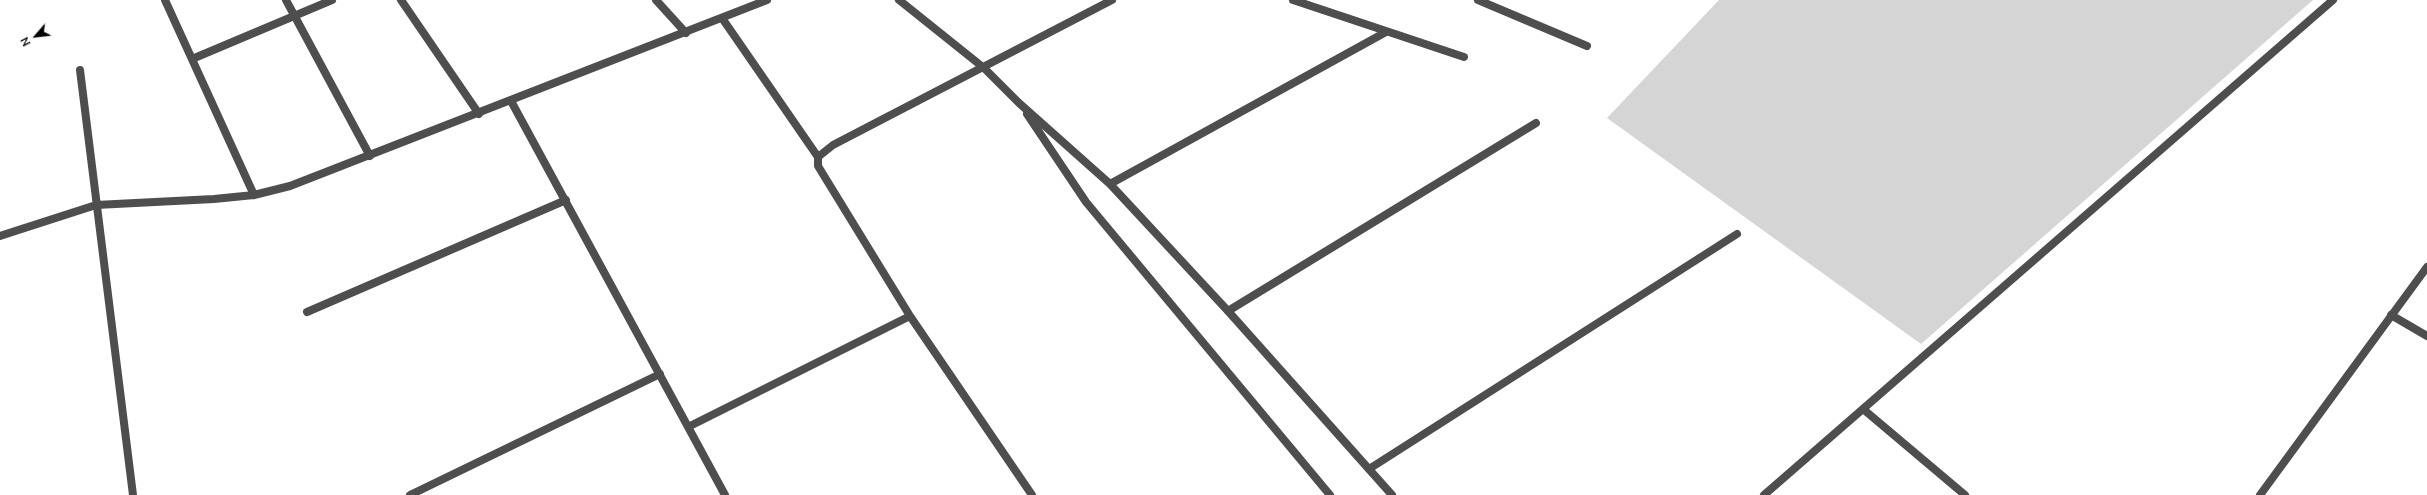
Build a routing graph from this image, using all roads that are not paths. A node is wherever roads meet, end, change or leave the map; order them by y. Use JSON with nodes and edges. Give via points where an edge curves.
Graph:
{"nodes":[{"id":1,"x":166,"y":0,"type":"edge"},
{"id":2,"x":286,"y":0,"type":"edge"},
{"id":3,"x":332,"y":0,"type":"edge"},
{"id":4,"x":401,"y":0,"type":"edge"},
{"id":5,"x":656,"y":0,"type":"edge"},
{"id":6,"x":766,"y":0,"type":"edge"},
{"id":7,"x":899,"y":0,"type":"edge"},
{"id":8,"x":1112,"y":0,"type":"edge"},
{"id":9,"x":1293,"y":0,"type":"edge"},
{"id":10,"x":1478,"y":0,"type":"edge"},
{"id":11,"x":2333,"y":0,"type":"edge"},
{"id":12,"x":295,"y":16,"type":"junction"},
{"id":13,"x":722,"y":18,"type":"junction"},
{"id":14,"x":1386,"y":32,"type":"junction"},
{"id":15,"x":686,"y":33,"type":"junction"},
{"id":16,"x":1587,"y":46,"type":"dead end"},
{"id":17,"x":1464,"y":56,"type":"dead end"},
{"id":18,"x":192,"y":59,"type":"junction"},
{"id":19,"x":984,"y":68,"type":"junction"},
{"id":20,"x":80,"y":70,"type":"dead end"},
{"id":21,"x":511,"y":101,"type":"junction"},
{"id":22,"x":1019,"y":103,"type":"junction"},
{"id":23,"x":479,"y":114,"type":"junction"},
{"id":24,"x":1536,"y":123,"type":"dead end"},
{"id":25,"x":370,"y":156,"type":"junction"},
{"id":26,"x":818,"y":157,"type":"junction"},
{"id":27,"x":1110,"y":184,"type":"junction"},
{"id":28,"x":254,"y":195,"type":"junction"},
{"id":29,"x":566,"y":200,"type":"junction"},
{"id":30,"x":96,"y":206,"type":"junction"},
{"id":31,"x":1737,"y":234,"type":"dead end"},
{"id":32,"x":0,"y":236,"type":"edge"},
{"id":33,"x":2427,"y":267,"type":"edge"},
{"id":34,"x":1228,"y":311,"type":"junction"},
{"id":35,"x":307,"y":312,"type":"dead end"},
{"id":36,"x":2391,"y":315,"type":"junction"},
{"id":37,"x":910,"y":316,"type":"junction"},
{"id":38,"x":2427,"y":336,"type":"edge"},
{"id":39,"x":660,"y":374,"type":"junction"},
{"id":40,"x":1863,"y":409,"type":"junction"},
{"id":41,"x":688,"y":427,"type":"junction"},
{"id":42,"x":1369,"y":469,"type":"junction"},
{"id":43,"x":133,"y":495,"type":"edge"},
{"id":44,"x":410,"y":495,"type":"edge"},
{"id":45,"x":725,"y":495,"type":"edge"},
{"id":46,"x":1032,"y":495,"type":"edge"},
{"id":47,"x":1330,"y":495,"type":"edge"},
{"id":48,"x":1392,"y":495,"type":"edge"},
{"id":49,"x":1764,"y":495,"type":"edge"},
{"id":50,"x":1965,"y":495,"type":"edge"},
{"id":51,"x":2260,"y":495,"type":"edge"}],
"edges":[{"from":1,"to":18,"type":"street"},
{"from":2,"to":12,"type":"street"},
{"from":3,"to":12,"type":"street"},
{"from":4,"to":23,"type":"street"},
{"from":5,"to":15,"type":"street"},
{"from":6,"to":13,"type":"street"},
{"from":7,"to":19,"type":"street"},
{"from":8,"to":19,"type":"street"},
{"from":9,"to":14,"type":"street"},
{"from":10,"to":16,"type":"street"},
{"from":11,"to":40,"type":"street"},
{"from":12,"to":18,"type":"street"},
{"from":12,"to":25,"type":"street"},
{"from":13,"to":15,"type":"street"},
{"from":13,"to":26,"type":"street"},
{"from":14,"to":17,"type":"street"},
{"from":14,"to":27,"type":"street"},
{"from":15,"to":21,"type":"street"},
{"from":18,"to":28,"type":"street"},
{"from":19,"to":22,"type":"street"},
{"from":19,"to":26,"type":"street","via":[[833,145]]},
{"from":20,"to":30,"type":"street"},
{"from":21,"to":23,"type":"street"},
{"from":21,"to":29,"type":"street"},
{"from":22,"to":27,"type":"street"},
{"from":22,"to":47,"type":"street","via":[[1086,202]]},
{"from":23,"to":25,"type":"street"},
{"from":24,"to":34,"type":"street"},
{"from":25,"to":28,"type":"street","via":[[290,186]]},
{"from":26,"to":37,"type":"street","via":[[818,166]]},
{"from":27,"to":34,"type":"street"},
{"from":28,"to":30,"type":"street"},
{"from":29,"to":35,"type":"street"},
{"from":29,"to":39,"type":"street"},
{"from":30,"to":32,"type":"street"},
{"from":30,"to":43,"type":"street"},
{"from":31,"to":42,"type":"street"},
{"from":33,"to":36,"type":"street"},
{"from":34,"to":42,"type":"street"},
{"from":36,"to":38,"type":"street"},
{"from":36,"to":51,"type":"street"},
{"from":37,"to":41,"type":"street"},
{"from":37,"to":46,"type":"street"},
{"from":39,"to":41,"type":"street"},
{"from":39,"to":44,"type":"street"},
{"from":40,"to":49,"type":"street"},
{"from":40,"to":50,"type":"street"},
{"from":41,"to":45,"type":"street"},
{"from":42,"to":48,"type":"street"}]}
